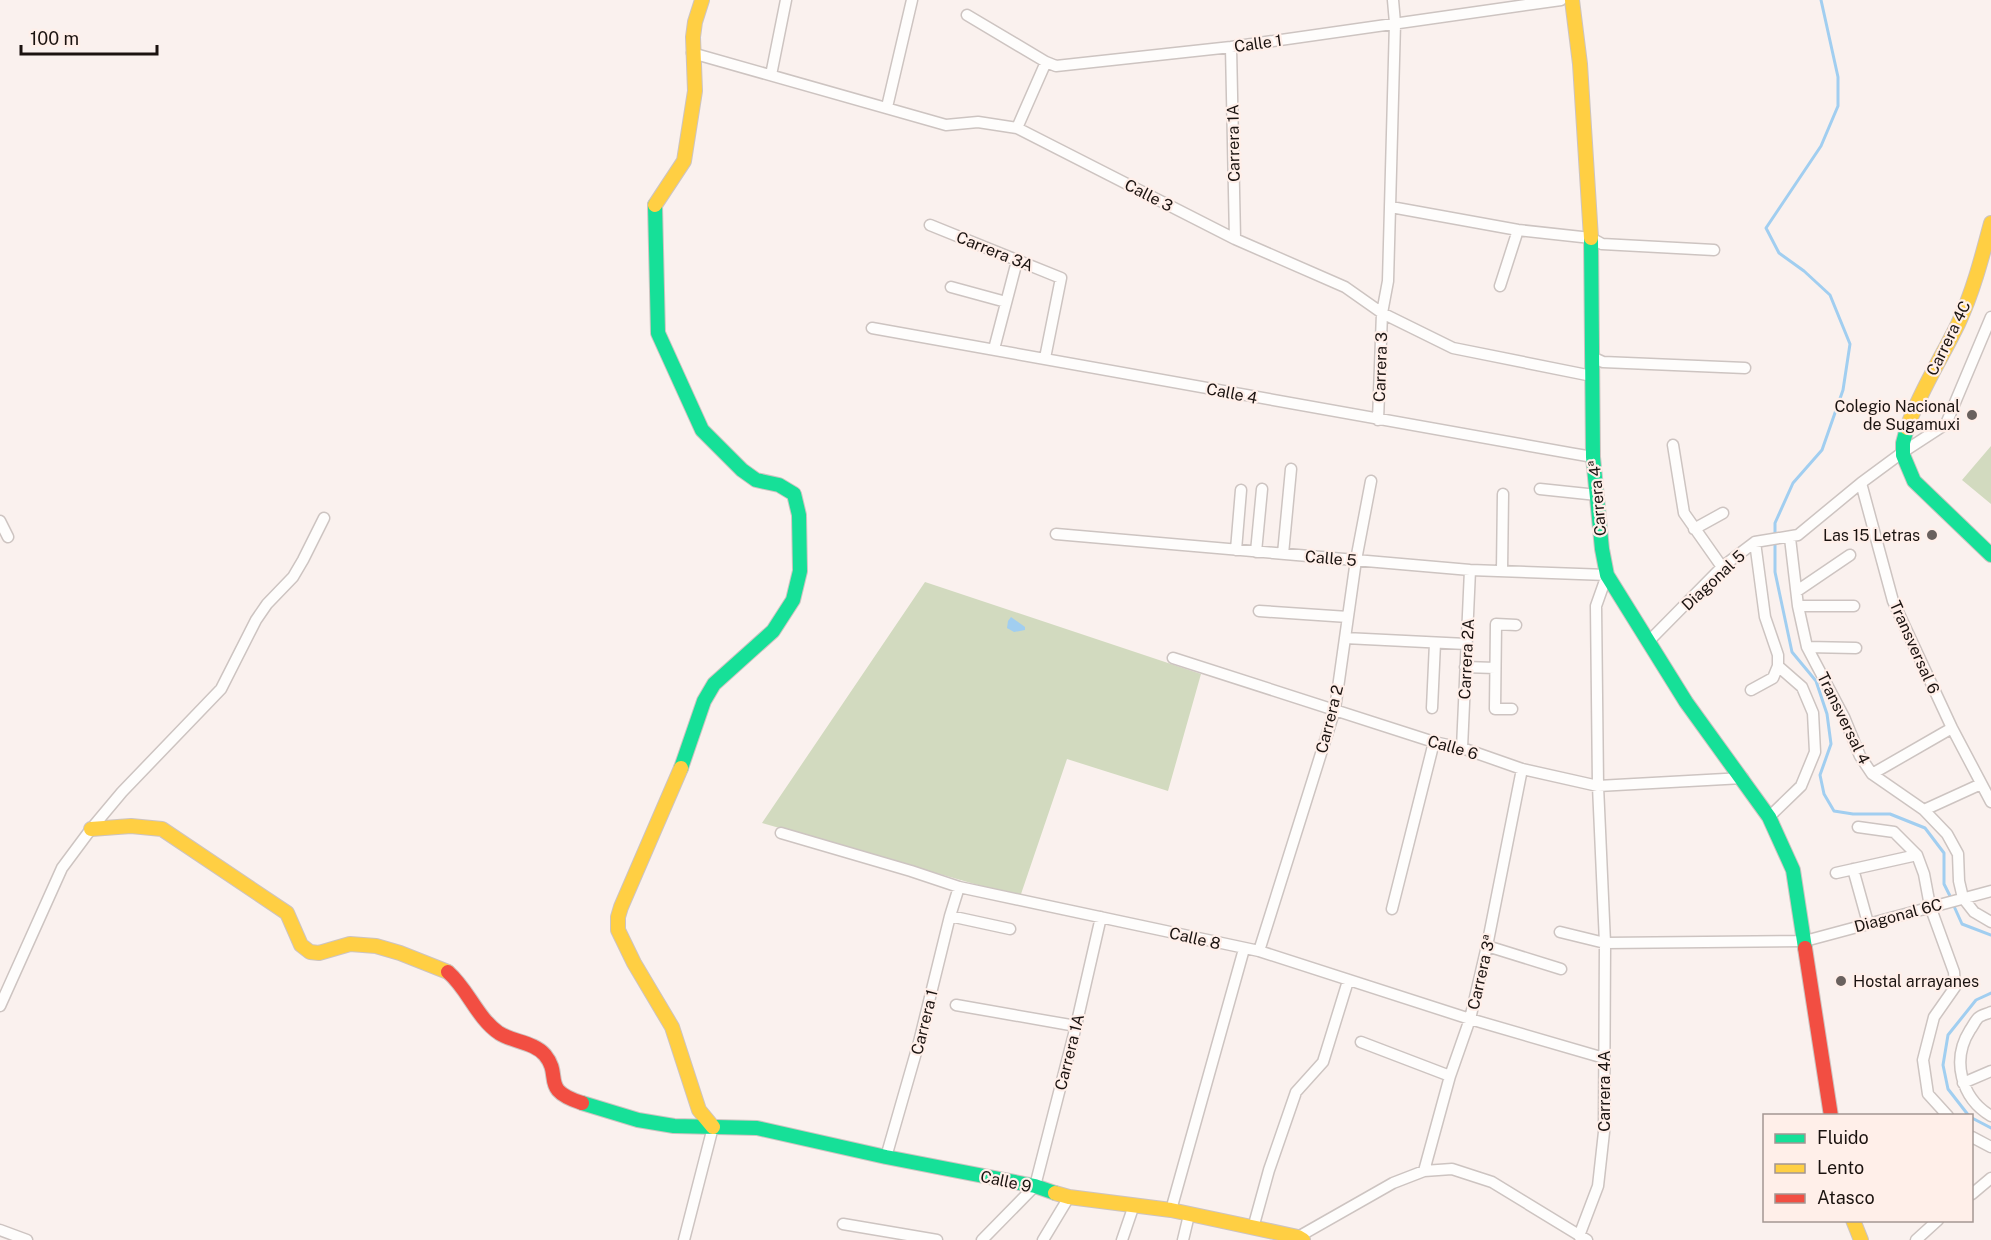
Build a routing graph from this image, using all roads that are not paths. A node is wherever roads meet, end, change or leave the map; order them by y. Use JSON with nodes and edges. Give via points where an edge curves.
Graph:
{"nodes":[{"id":1,"x":702,"y":0,"type":"edge"},
{"id":2,"x":786,"y":0,"type":"edge"},
{"id":3,"x":912,"y":0,"type":"edge"},
{"id":4,"x":1393,"y":0,"type":"edge"},
{"id":5,"x":1561,"y":0,"type":"edge"},
{"id":6,"x":1572,"y":0,"type":"edge"},
{"id":7,"x":967,"y":15,"type":"dead end"},
{"id":8,"x":1395,"y":23,"type":"junction"},
{"id":9,"x":1231,"y":46,"type":"junction"},
{"id":10,"x":692,"y":53,"type":"junction"},
{"id":11,"x":1046,"y":62,"type":"junction"},
{"id":12,"x":771,"y":75,"type":"junction"},
{"id":13,"x":887,"y":107,"type":"junction"},
{"id":14,"x":1017,"y":128,"type":"junction"},
{"id":15,"x":1392,"y":207,"type":"junction"},
{"id":16,"x":1991,"y":223,"type":"edge"},
{"id":17,"x":930,"y":225,"type":"dead end"},
{"id":18,"x":1518,"y":230,"type":"junction"},
{"id":19,"x":1591,"y":238,"type":"junction"},
{"id":20,"x":1235,"y":239,"type":"junction"},
{"id":21,"x":1714,"y":250,"type":"dead end"},
{"id":22,"x":1017,"y":261,"type":"junction"},
{"id":23,"x":1500,"y":286,"type":"dead end"},
{"id":24,"x":951,"y":287,"type":"dead end"},
{"id":25,"x":1006,"y":302,"type":"junction"},
{"id":26,"x":1382,"y":313,"type":"junction"},
{"id":27,"x":1991,"y":317,"type":"edge"},
{"id":28,"x":872,"y":328,"type":"dead end"},
{"id":29,"x":994,"y":349,"type":"junction"},
{"id":30,"x":1592,"y":357,"type":"junction"},
{"id":31,"x":1045,"y":358,"type":"junction"},
{"id":32,"x":1745,"y":368,"type":"dead end"},
{"id":33,"x":1592,"y":376,"type":"junction"},
{"id":34,"x":1378,"y":420,"type":"junction"},
{"id":35,"x":1673,"y":445,"type":"dead end"},
{"id":36,"x":1903,"y":452,"type":"junction"},
{"id":37,"x":1593,"y":457,"type":"junction"},
{"id":38,"x":1291,"y":469,"type":"dead end"},
{"id":39,"x":1371,"y":481,"type":"dead end"},
{"id":40,"x":1861,"y":483,"type":"junction"},
{"id":41,"x":1262,"y":489,"type":"dead end"},
{"id":42,"x":1540,"y":489,"type":"dead end"},
{"id":43,"x":1241,"y":490,"type":"dead end"},
{"id":44,"x":1503,"y":494,"type":"dead end"},
{"id":45,"x":1597,"y":495,"type":"junction"},
{"id":46,"x":1723,"y":513,"type":"dead end"},
{"id":47,"x":324,"y":518,"type":"dead end"},
{"id":48,"x":0,"y":520,"type":"edge"},
{"id":49,"x":1694,"y":529,"type":"junction"},
{"id":50,"x":1056,"y":534,"type":"dead end"},
{"id":51,"x":8,"y":537,"type":"dead end"},
{"id":52,"x":1785,"y":539,"type":"junction"},
{"id":53,"x":1755,"y":542,"type":"junction"},
{"id":54,"x":1236,"y":550,"type":"junction"},
{"id":55,"x":1256,"y":552,"type":"junction"},
{"id":56,"x":1283,"y":554,"type":"junction"},
{"id":57,"x":1851,"y":555,"type":"dead end"},
{"id":58,"x":1991,"y":555,"type":"edge"},
{"id":59,"x":1356,"y":560,"type":"junction"},
{"id":60,"x":1722,"y":567,"type":"junction"},
{"id":61,"x":1470,"y":570,"type":"junction"},
{"id":62,"x":1502,"y":571,"type":"junction"},
{"id":63,"x":1607,"y":575,"type":"junction"},
{"id":64,"x":1797,"y":591,"type":"junction"},
{"id":65,"x":1798,"y":606,"type":"junction"},
{"id":66,"x":1854,"y":606,"type":"dead end"},
{"id":67,"x":1259,"y":611,"type":"dead end"},
{"id":68,"x":1348,"y":617,"type":"junction"},
{"id":69,"x":1516,"y":625,"type":"dead end"},
{"id":70,"x":1345,"y":638,"type":"junction"},
{"id":71,"x":1648,"y":642,"type":"junction"},
{"id":72,"x":1435,"y":643,"type":"junction"},
{"id":73,"x":1466,"y":644,"type":"junction"},
{"id":74,"x":1807,"y":647,"type":"junction"},
{"id":75,"x":1857,"y":648,"type":"dead end"},
{"id":76,"x":1173,"y":658,"type":"dead end"},
{"id":77,"x":1778,"y":666,"type":"junction"},
{"id":78,"x":1465,"y":667,"type":"junction"},
{"id":79,"x":1495,"y":668,"type":"junction"},
{"id":80,"x":1751,"y":690,"type":"dead end"},
{"id":81,"x":1432,"y":708,"type":"dead end"},
{"id":82,"x":1335,"y":709,"type":"junction"},
{"id":83,"x":1512,"y":710,"type":"dead end"},
{"id":84,"x":1952,"y":728,"type":"junction"},
{"id":85,"x":1434,"y":742,"type":"junction"},
{"id":86,"x":1462,"y":748,"type":"junction"},
{"id":87,"x":1522,"y":770,"type":"junction"},
{"id":88,"x":1872,"y":774,"type":"junction"},
{"id":89,"x":1743,"y":778,"type":"junction"},
{"id":90,"x":1981,"y":784,"type":"junction"},
{"id":91,"x":1598,"y":786,"type":"junction"},
{"id":92,"x":1991,"y":802,"type":"edge"},
{"id":93,"x":1924,"y":810,"type":"junction"},
{"id":94,"x":1769,"y":817,"type":"junction"},
{"id":95,"x":1858,"y":827,"type":"dead end"},
{"id":96,"x":91,"y":829,"type":"junction"},
{"id":97,"x":782,"y":833,"type":"dead end"},
{"id":98,"x":1917,"y":855,"type":"junction"},
{"id":99,"x":1853,"y":869,"type":"junction"},
{"id":100,"x":1836,"y":873,"type":"dead end"},
{"id":101,"x":959,"y":887,"type":"junction"},
{"id":102,"x":1991,"y":891,"type":"edge"},
{"id":103,"x":1958,"y":899,"type":"junction"},
{"id":104,"x":1930,"y":906,"type":"junction"},
{"id":105,"x":1392,"y":909,"type":"dead end"},
{"id":106,"x":950,"y":916,"type":"junction"},
{"id":107,"x":1101,"y":917,"type":"junction"},
{"id":108,"x":1991,"y":922,"type":"edge"},
{"id":109,"x":1868,"y":923,"type":"junction"},
{"id":110,"x":1010,"y":929,"type":"dead end"},
{"id":111,"x":1560,"y":932,"type":"dead end"},
{"id":112,"x":1804,"y":940,"type":"junction"},
{"id":113,"x":1605,"y":943,"type":"junction"},
{"id":114,"x":1487,"y":946,"type":"junction"},
{"id":115,"x":1244,"y":949,"type":"junction"},
{"id":116,"x":1259,"y":951,"type":"junction"},
{"id":117,"x":1561,"y":969,"type":"dead end"},
{"id":118,"x":1348,"y":981,"type":"junction"},
{"id":119,"x":956,"y":1005,"type":"dead end"},
{"id":120,"x":0,"y":1006,"type":"edge"},
{"id":121,"x":1991,"y":1012,"type":"edge"},
{"id":122,"x":1470,"y":1019,"type":"junction"},
{"id":123,"x":1076,"y":1026,"type":"junction"},
{"id":124,"x":1361,"y":1042,"type":"dead end"},
{"id":125,"x":1604,"y":1058,"type":"junction"},
{"id":126,"x":1991,"y":1071,"type":"edge"},
{"id":127,"x":1450,"y":1076,"type":"junction"},
{"id":128,"x":1963,"y":1083,"type":"junction"},
{"id":129,"x":1831,"y":1114,"type":"edge"},
{"id":130,"x":1946,"y":1114,"type":"edge"},
{"id":131,"x":1991,"y":1116,"type":"edge"},
{"id":132,"x":713,"y":1128,"type":"junction"},
{"id":133,"x":1973,"y":1138,"type":"edge"},
{"id":134,"x":1991,"y":1147,"type":"edge"},
{"id":135,"x":886,"y":1156,"type":"junction"},
{"id":136,"x":1424,"y":1171,"type":"junction"},
{"id":137,"x":1991,"y":1178,"type":"edge"},
{"id":138,"x":1035,"y":1186,"type":"junction"},
{"id":139,"x":1973,"y":1192,"type":"edge"},
{"id":140,"x":1069,"y":1197,"type":"junction"},
{"id":141,"x":1134,"y":1205,"type":"junction"},
{"id":142,"x":1171,"y":1210,"type":"junction"},
{"id":143,"x":1189,"y":1215,"type":"junction"},
{"id":144,"x":1853,"y":1222,"type":"edge"},
{"id":145,"x":1937,"y":1222,"type":"edge"},
{"id":146,"x":843,"y":1224,"type":"dead end"},
{"id":147,"x":1253,"y":1228,"type":"junction"},
{"id":148,"x":0,"y":1230,"type":"edge"},
{"id":149,"x":877,"y":1235,"type":"edge"},
{"id":150,"x":1301,"y":1238,"type":"edge"},
{"id":151,"x":1583,"y":1238,"type":"edge"},
{"id":152,"x":27,"y":1240,"type":"edge"},
{"id":153,"x":684,"y":1240,"type":"edge"},
{"id":154,"x":937,"y":1240,"type":"edge"},
{"id":155,"x":982,"y":1240,"type":"edge"},
{"id":156,"x":1043,"y":1240,"type":"edge"},
{"id":157,"x":1122,"y":1240,"type":"edge"},
{"id":158,"x":1183,"y":1240,"type":"edge"},
{"id":159,"x":1861,"y":1240,"type":"edge"},
{"id":160,"x":1916,"y":1240,"type":"edge"}],
"edges":[{"from":1,"to":10,"type":"street"},
{"from":2,"to":12,"type":"street"},
{"from":3,"to":13,"type":"street"},
{"from":4,"to":8,"type":"street","name":"Carrera 3"},
{"from":5,"to":8,"type":"street","name":"Calle 1"},
{"from":6,"to":19,"type":"street","name":"Carrera 4ª"},
{"from":7,"to":11,"type":"street","name":"Calle 1"},
{"from":8,"to":9,"type":"street","name":"Calle 1"},
{"from":8,"to":15,"type":"street","name":"Carrera 3"},
{"from":9,"to":11,"type":"street","name":"Calle 1","via":[[1056,66]]},
{"from":9,"to":20,"type":"street","name":"Carrera 1A"},
{"from":10,"to":12,"type":"street","name":"Calle 3"},
{"from":10,"to":132,"type":"street","via":[[695,91],[684,161],[655,205],[658,333],[702,430],[756,480],[779,485],[794,494],[799,515],[800,571],[793,600],[773,631],[714,684],[704,701],[687,753],[618,917],[618,930],[634,963],[672,1027],[699,1110]]},
{"from":11,"to":14,"type":"street"},
{"from":12,"to":13,"type":"street","name":"Calle 3"},
{"from":13,"to":14,"type":"street","name":"Calle 3","via":[[946,125],[978,122]]},
{"from":14,"to":20,"type":"street","name":"Calle 3"},
{"from":15,"to":18,"type":"street"},
{"from":15,"to":26,"type":"street","name":"Carrera 3"},
{"from":16,"to":36,"type":"street","name":"Carrera 4C","via":[[1980,268],[1906,428]]},
{"from":17,"to":22,"type":"street","name":"Carrera 3A"},
{"from":18,"to":19,"type":"street"},
{"from":18,"to":23,"type":"street"},
{"from":19,"to":21,"type":"street","via":[[1602,244]]},
{"from":19,"to":30,"type":"street","name":"Carrera 4ª"},
{"from":20,"to":26,"type":"street","name":"Calle 3","via":[[1345,288]]},
{"from":22,"to":25,"type":"street"},
{"from":22,"to":31,"type":"street","name":"Carrera 3A","via":[[1061,278]]},
{"from":24,"to":25,"type":"street"},
{"from":25,"to":29,"type":"street"},
{"from":26,"to":33,"type":"street","name":"Calle 3","via":[[1453,348]]},
{"from":26,"to":34,"type":"street","name":"Carrera 3"},
{"from":27,"to":36,"type":"street","name":"Diagonal 5","via":[[1946,424]]},
{"from":28,"to":29,"type":"street","name":"Calle 4"},
{"from":29,"to":31,"type":"street","name":"Calle 4"},
{"from":30,"to":32,"type":"street","via":[[1603,362]]},
{"from":30,"to":33,"type":"street","name":"Carrera 4ª"},
{"from":31,"to":34,"type":"street","name":"Calle 4"},
{"from":33,"to":37,"type":"street","name":"Carrera 4ª"},
{"from":34,"to":37,"type":"street","name":"Calle 4"},
{"from":35,"to":49,"type":"street","via":[[1684,513]]},
{"from":36,"to":40,"type":"street","name":"Diagonal 5"},
{"from":36,"to":58,"type":"street","via":[[1914,481]]},
{"from":37,"to":45,"type":"street","name":"Carrera 4ª"},
{"from":38,"to":56,"type":"street"},
{"from":39,"to":59,"type":"street","name":"Carrera 2"},
{"from":40,"to":52,"type":"street","name":"Diagonal 5","via":[[1798,535]]},
{"from":40,"to":84,"type":"street","name":"Transversal 6","via":[[1893,601]]},
{"from":41,"to":55,"type":"street"},
{"from":42,"to":45,"type":"street"},
{"from":43,"to":54,"type":"street"},
{"from":44,"to":62,"type":"street"},
{"from":45,"to":63,"type":"street","name":"Carrera 4ª"},
{"from":46,"to":49,"type":"street"},
{"from":47,"to":96,"type":"street","via":[[293,577],[256,620],[221,688]]},
{"from":48,"to":51,"type":"street"},
{"from":49,"to":60,"type":"street"},
{"from":50,"to":54,"type":"street","name":"Calle 5"},
{"from":52,"to":53,"type":"street","name":"Diagonal 5"},
{"from":52,"to":64,"type":"street","name":"Transversal 4"},
{"from":53,"to":60,"type":"street","name":"Diagonal 5"},
{"from":53,"to":77,"type":"street","via":[[1765,617]]},
{"from":54,"to":55,"type":"street","name":"Calle 5"},
{"from":55,"to":56,"type":"street","name":"Calle 5"},
{"from":56,"to":59,"type":"street","name":"Calle 5"},
{"from":57,"to":64,"type":"street"},
{"from":59,"to":61,"type":"street","name":"Calle 5"},
{"from":59,"to":68,"type":"street","name":"Carrera 2"},
{"from":60,"to":71,"type":"street","name":"Diagonal 5"},
{"from":61,"to":62,"type":"street","name":"Calle 5"},
{"from":61,"to":73,"type":"street","name":"Carrera 2A"},
{"from":62,"to":63,"type":"street","name":"Calle 5"},
{"from":63,"to":71,"type":"street","name":"Carrera 4ª"},
{"from":63,"to":91,"type":"street","name":"Carrera 4A","via":[[1596,606]]},
{"from":64,"to":65,"type":"street","name":"Transversal 4"},
{"from":65,"to":66,"type":"street"},
{"from":65,"to":74,"type":"street","name":"Transversal 4"},
{"from":67,"to":68,"type":"street"},
{"from":68,"to":70,"type":"street","name":"Carrera 2"},
{"from":69,"to":79,"type":"street","via":[[1496,624]]},
{"from":70,"to":72,"type":"street"},
{"from":70,"to":82,"type":"street","name":"Carrera 2"},
{"from":71,"to":89,"type":"street","name":"Carrera 4ª","via":[[1686,702]]},
{"from":72,"to":73,"type":"street"},
{"from":72,"to":81,"type":"street"},
{"from":73,"to":78,"type":"street","name":"Carrera 2A"},
{"from":74,"to":75,"type":"street"},
{"from":74,"to":88,"type":"street","name":"Transversal 4"},
{"from":76,"to":82,"type":"street","name":"Calle 6"},
{"from":77,"to":80,"type":"street","via":[[1773,678]]},
{"from":77,"to":94,"type":"street","via":[[1802,687],[1813,713],[1815,752],[1801,786]]},
{"from":78,"to":79,"type":"street"},
{"from":78,"to":86,"type":"street","name":"Carrera 2A"},
{"from":79,"to":83,"type":"street","via":[[1495,709]]},
{"from":82,"to":85,"type":"street","name":"Calle 6"},
{"from":82,"to":116,"type":"street","name":"Carrera 2"},
{"from":84,"to":88,"type":"street"},
{"from":84,"to":90,"type":"street","name":"Transversal 6"},
{"from":85,"to":86,"type":"street","name":"Calle 6"},
{"from":85,"to":105,"type":"street"},
{"from":86,"to":87,"type":"street","name":"Calle 6"},
{"from":87,"to":91,"type":"street","name":"Calle 6"},
{"from":87,"to":114,"type":"street","name":"Carrera 3ª"},
{"from":88,"to":93,"type":"street","name":"Transversal 4"},
{"from":89,"to":91,"type":"street","name":"Calle 6"},
{"from":89,"to":94,"type":"street","name":"Carrera 4ª"},
{"from":90,"to":92,"type":"street","name":"Transversal 6"},
{"from":90,"to":93,"type":"street"},
{"from":91,"to":113,"type":"street","name":"Carrera 4A"},
{"from":93,"to":103,"type":"street","name":"Transversal 4","via":[[1947,834],[1958,854]]},
{"from":94,"to":112,"type":"street","name":"Carrera 4ª","via":[[1793,870]]},
{"from":95,"to":98,"type":"street","via":[[1894,832]]},
{"from":96,"to":120,"type":"street","via":[[56,880]]},
{"from":96,"to":132,"type":"street","name":"Calle 9","via":[[162,829],[287,913],[303,947],[310,952],[318,954],[352,944],[388,948],[447,972],[469,993],[496,1031],[548,1058],[554,1084],[560,1094],[570,1099],[638,1120]]},
{"from":97,"to":101,"type":"street","name":"Calle 8"},
{"from":98,"to":99,"type":"street"},
{"from":98,"to":104,"type":"street"},
{"from":99,"to":100,"type":"street"},
{"from":99,"to":109,"type":"street"},
{"from":101,"to":106,"type":"street","name":"Carrera 1"},
{"from":101,"to":107,"type":"street","name":"Calle 8"},
{"from":102,"to":103,"type":"street","name":"Diagonal 6C"},
{"from":103,"to":104,"type":"street","name":"Diagonal 6C"},
{"from":103,"to":108,"type":"street"},
{"from":104,"to":109,"type":"street","name":"Diagonal 6C"},
{"from":104,"to":130,"type":"street","via":[[1954,972],[1954,987],[1934,1017],[1923,1060],[1928,1094]]},
{"from":106,"to":110,"type":"street"},
{"from":106,"to":135,"type":"street","name":"Carrera 1"},
{"from":107,"to":115,"type":"street","name":"Calle 8"},
{"from":107,"to":123,"type":"street","name":"Carrera 1A"},
{"from":109,"to":112,"type":"street","name":"Diagonal 6C"},
{"from":111,"to":113,"type":"street","name":"Diagonal 6C"},
{"from":112,"to":113,"type":"street","name":"Diagonal 6C"},
{"from":112,"to":129,"type":"street"},
{"from":113,"to":125,"type":"street","name":"Carrera 4A"},
{"from":114,"to":117,"type":"street"},
{"from":114,"to":122,"type":"street","name":"Carrera 3ª"},
{"from":115,"to":116,"type":"street","name":"Calle 8"},
{"from":115,"to":142,"type":"street"},
{"from":116,"to":118,"type":"street","name":"Calle 8"},
{"from":118,"to":122,"type":"street","name":"Calle 8"},
{"from":118,"to":147,"type":"street","via":[[1323,1062],[1296,1092]]},
{"from":119,"to":123,"type":"street"},
{"from":121,"to":128,"type":"street","via":[[1978,1018],[1964,1040],[1960,1063]]},
{"from":122,"to":125,"type":"street","name":"Calle 8"},
{"from":122,"to":127,"type":"street","name":"Carrera 3ª"},
{"from":123,"to":138,"type":"street","name":"Carrera 1A"},
{"from":124,"to":127,"type":"street"},
{"from":125,"to":151,"type":"street","name":"Carrera 4A","via":[[1604,1132],[1598,1186]]},
{"from":126,"to":128,"type":"street"},
{"from":127,"to":136,"type":"street","name":"Carrera 3ª"},
{"from":128,"to":131,"type":"street","via":[[1969,1096]]},
{"from":132,"to":135,"type":"street","name":"Calle 9","via":[[757,1128]]},
{"from":132,"to":153,"type":"street"},
{"from":133,"to":134,"type":"street"},
{"from":135,"to":138,"type":"street","name":"Calle 9"},
{"from":136,"to":150,"type":"street","via":[[1393,1183]]},
{"from":136,"to":151,"type":"street","via":[[1452,1169],[1492,1182]]},
{"from":137,"to":139,"type":"street"},
{"from":138,"to":140,"type":"street","name":"Calle 9"},
{"from":138,"to":155,"type":"street"},
{"from":140,"to":141,"type":"street","name":"Calle 9"},
{"from":140,"to":156,"type":"street"},
{"from":141,"to":142,"type":"street","name":"Calle 9"},
{"from":141,"to":157,"type":"street"},
{"from":142,"to":143,"type":"street","name":"Calle 9"},
{"from":143,"to":147,"type":"street","name":"Calle 9"},
{"from":143,"to":158,"type":"street"},
{"from":144,"to":159,"type":"street"},
{"from":145,"to":160,"type":"street"},
{"from":146,"to":149,"type":"street"},
{"from":147,"to":150,"type":"street","name":"Calle 9"},
{"from":148,"to":152,"type":"street"},
{"from":149,"to":154,"type":"street"}]}
